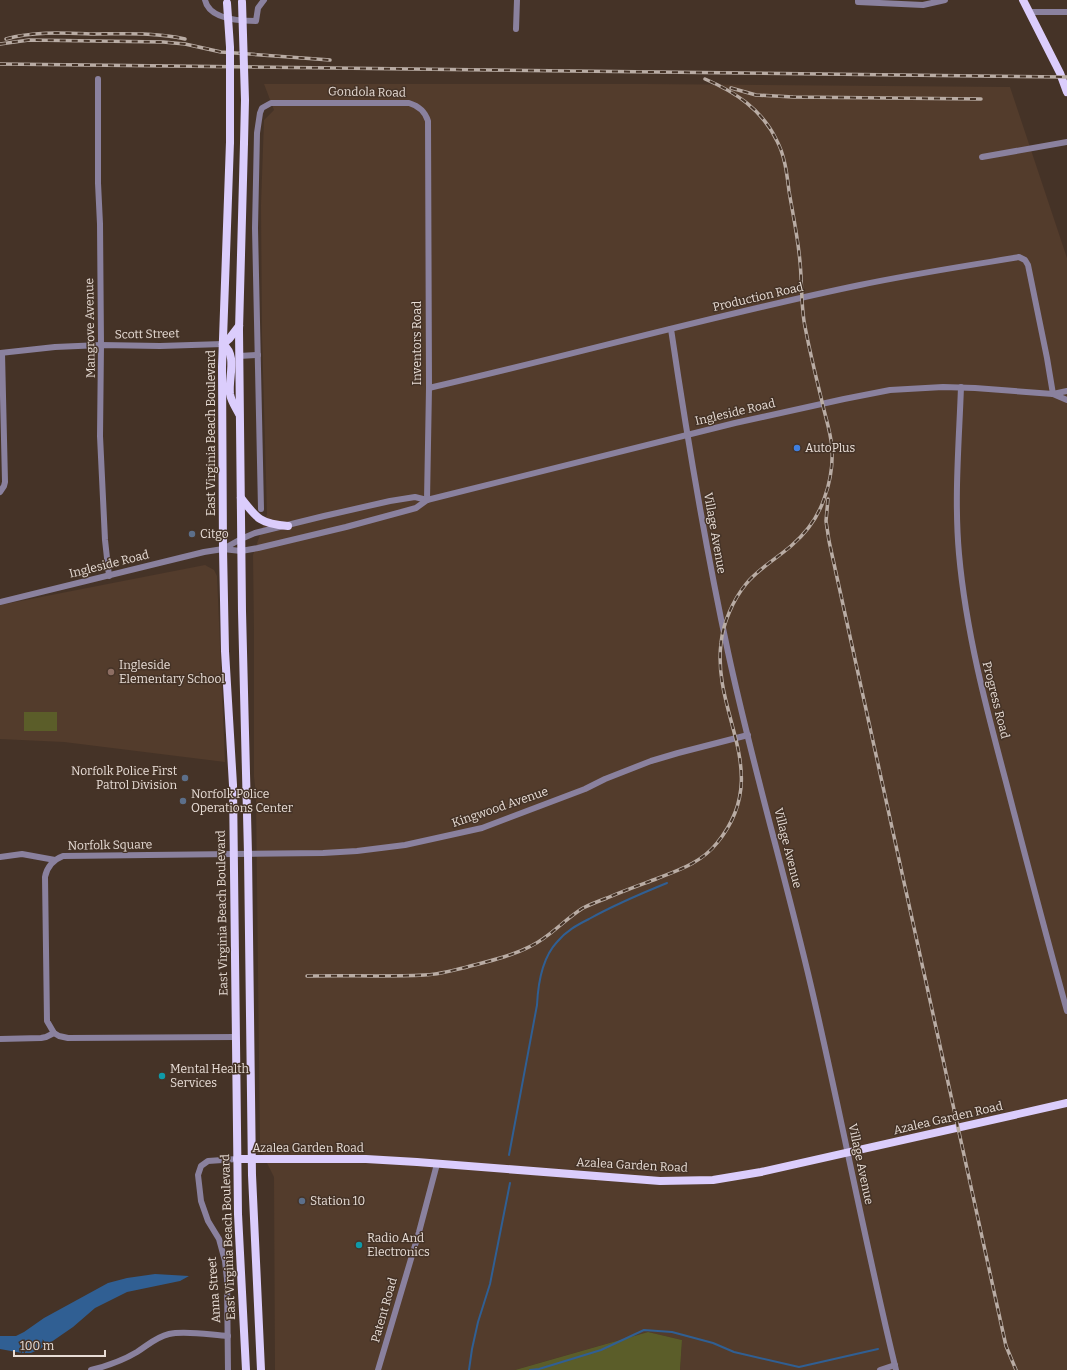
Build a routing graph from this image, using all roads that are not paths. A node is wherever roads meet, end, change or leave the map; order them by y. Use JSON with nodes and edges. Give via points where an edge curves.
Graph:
{"nodes":[{"id":1,"x":205,"y":0,"type":"edge"},
{"id":2,"x":264,"y":0,"type":"edge"},
{"id":3,"x":517,"y":0,"type":"edge"},
{"id":4,"x":858,"y":0,"type":"edge"},
{"id":5,"x":945,"y":0,"type":"edge"},
{"id":6,"x":1023,"y":0,"type":"edge"},
{"id":7,"x":242,"y":1,"type":"edge"},
{"id":8,"x":226,"y":2,"type":"edge"},
{"id":9,"x":1029,"y":12,"type":"junction"},
{"id":10,"x":1067,"y":12,"type":"edge"},
{"id":11,"x":516,"y":29,"type":"dead end"},
{"id":12,"x":98,"y":79,"type":"dead end"},
{"id":13,"x":1067,"y":92,"type":"edge"},
{"id":14,"x":258,"y":122,"type":"junction"},
{"id":15,"x":245,"y":123,"type":"dead end"},
{"id":16,"x":1067,"y":142,"type":"edge"},
{"id":17,"x":982,"y":157,"type":"dead end"},
{"id":18,"x":428,"y":186,"type":"joint"},
{"id":19,"x":239,"y":326,"type":"junction"},
{"id":20,"x":671,"y":329,"type":"junction"},
{"id":21,"x":223,"y":344,"type":"junction"},
{"id":22,"x":101,"y":346,"type":"junction"},
{"id":23,"x":1,"y":353,"type":"edge"},
{"id":24,"x":258,"y":355,"type":"junction"},
{"id":25,"x":239,"y":356,"type":"junction"},
{"id":26,"x":961,"y":387,"type":"junction"},
{"id":27,"x":429,"y":388,"type":"junction"},
{"id":28,"x":1067,"y":391,"type":"edge"},
{"id":29,"x":1053,"y":394,"type":"junction"},
{"id":30,"x":1067,"y":400,"type":"edge"},
{"id":31,"x":240,"y":417,"type":"junction"},
{"id":32,"x":686,"y":435,"type":"junction"},
{"id":33,"x":1,"y":491,"type":"edge"},
{"id":34,"x":241,"y":498,"type":"junction"},
{"id":35,"x":427,"y":500,"type":"junction"},
{"id":36,"x":261,"y":509,"type":"dead end"},
{"id":37,"x":288,"y":526,"type":"junction"},
{"id":38,"x":241,"y":539,"type":"junction"},
{"id":39,"x":223,"y":549,"type":"junction"},
{"id":40,"x":241,"y":551,"type":"junction"},
{"id":41,"x":109,"y":576,"type":"junction"},
{"id":42,"x":0,"y":602,"type":"edge"},
{"id":43,"x":748,"y":735,"type":"junction"},
{"id":44,"x":233,"y":854,"type":"junction"},
{"id":45,"x":248,"y":854,"type":"junction"},
{"id":46,"x":0,"y":857,"type":"edge"},
{"id":47,"x":55,"y":860,"type":"junction"},
{"id":48,"x":1067,"y":1011,"type":"edge"},
{"id":49,"x":54,"y":1032,"type":"junction"},
{"id":50,"x":235,"y":1037,"type":"junction"},
{"id":51,"x":0,"y":1039,"type":"edge"},
{"id":52,"x":1067,"y":1103,"type":"edge"},
{"id":53,"x":847,"y":1152,"type":"junction"},
{"id":54,"x":237,"y":1159,"type":"junction"},
{"id":55,"x":252,"y":1159,"type":"junction"},
{"id":56,"x":437,"y":1164,"type":"junction"},
{"id":57,"x":253,"y":1205,"type":"junction"},
{"id":58,"x":238,"y":1206,"type":"junction"},
{"id":59,"x":228,"y":1336,"type":"junction"},
{"id":60,"x":895,"y":1368,"type":"edge"},
{"id":61,"x":91,"y":1370,"type":"edge"},
{"id":62,"x":228,"y":1370,"type":"edge"},
{"id":63,"x":246,"y":1370,"type":"edge"},
{"id":64,"x":261,"y":1370,"type":"edge"},
{"id":65,"x":378,"y":1370,"type":"edge"},
{"id":66,"x":880,"y":1370,"type":"edge"}],
"edges":[{"from":1,"to":2,"type":"street","via":[[211,10],[228,18],[256,21],[258,8]]},
{"from":3,"to":11,"type":"street"},
{"from":4,"to":5,"type":"street","via":[[923,5]]},
{"from":6,"to":9,"type":"main road"},
{"from":7,"to":19,"type":"main road","bridge":true,"via":[[246,100]]},
{"from":8,"to":21,"type":"main road","name":"East Virginia Beach Boulevard","bridge":true,"via":[[230,47],[230,142]]},
{"from":9,"to":10,"type":"street"},
{"from":9,"to":13,"type":"main road"},
{"from":12,"to":22,"type":"street","name":"Mangrove Avenue"},
{"from":14,"to":15,"type":"street"},
{"from":14,"to":18,"type":"street","name":"Gondola Road","via":[[262,108],[271,103],[409,103],[423,110],[428,121]]},
{"from":14,"to":24,"type":"street"},
{"from":16,"to":17,"type":"street"},
{"from":18,"to":27,"type":"street","name":"Inventors Road"},
{"from":19,"to":21,"type":"main road"},
{"from":19,"to":25,"type":"main road"},
{"from":20,"to":27,"type":"street","name":"Production Road"},
{"from":20,"to":29,"type":"street","name":"Production Road","via":[[860,285],[1019,257],[1025,260],[1028,266]]},
{"from":20,"to":32,"type":"street","name":"Village Avenue"},
{"from":21,"to":22,"type":"street","name":"Scott Street"},
{"from":21,"to":31,"type":"main road","via":[[231,356],[230,394]]},
{"from":21,"to":39,"type":"main road","name":"East Virginia Beach Boulevard"},
{"from":22,"to":23,"type":"street","name":"Scott Street"},
{"from":22,"to":41,"type":"street","name":"Mangrove Avenue","via":[[100,436]]},
{"from":23,"to":33,"type":"street","via":[[5,482]]},
{"from":24,"to":25,"type":"street"},
{"from":24,"to":36,"type":"street"},
{"from":25,"to":31,"type":"main road"},
{"from":26,"to":29,"type":"street","name":"Ingleside Road"},
{"from":26,"to":32,"type":"street","name":"Ingleside Road","via":[[911,388],[882,392]]},
{"from":26,"to":48,"type":"street","name":"Progress Road","via":[[956,487],[957,530],[969,631]]},
{"from":27,"to":35,"type":"street","name":"Inventors Road"},
{"from":28,"to":29,"type":"street","name":"Ingleside Road"},
{"from":29,"to":30,"type":"street","name":"Ingleside Road"},
{"from":31,"to":34,"type":"main road"},
{"from":32,"to":35,"type":"street","name":"Ingleside Road"},
{"from":32,"to":43,"type":"street","name":"Village Avenue","via":[[716,597]]},
{"from":34,"to":37,"type":"main road","via":[[252,513],[264,522]]},
{"from":34,"to":38,"type":"main road"},
{"from":35,"to":37,"type":"street","name":"Ingleside Road","via":[[415,497],[390,501]]},
{"from":35,"to":40,"type":"street","name":"Ingleside Road","via":[[416,508]]},
{"from":37,"to":38,"type":"street","name":"Ingleside Road","via":[[255,533]]},
{"from":38,"to":39,"type":"street","name":"Ingleside Road"},
{"from":38,"to":40,"type":"main road"},
{"from":39,"to":40,"type":"street","name":"Ingleside Road"},
{"from":39,"to":41,"type":"street","name":"Ingleside Road"},
{"from":39,"to":44,"type":"main road","name":"East Virginia Beach Boulevard","via":[[225,651],[233,785]]},
{"from":40,"to":45,"type":"main road"},
{"from":41,"to":42,"type":"street","name":"Ingleside Road"},
{"from":43,"to":45,"type":"street","name":"Kingwood Avenue","via":[[651,761],[482,828],[442,838],[357,851]]},
{"from":43,"to":53,"type":"street","name":"Village Avenue","via":[[812,987]]},
{"from":44,"to":45,"type":"street","name":"Norfolk Square"},
{"from":44,"to":47,"type":"street","name":"Norfolk Square","via":[[63,856]]},
{"from":44,"to":50,"type":"main road","name":"East Virginia Beach Boulevard"},
{"from":45,"to":55,"type":"main road"},
{"from":46,"to":47,"type":"street","via":[[22,854]]},
{"from":47,"to":49,"type":"street","name":"Norfolk Square","via":[[45,877],[47,1021]]},
{"from":49,"to":50,"type":"street","via":[[68,1038]]},
{"from":49,"to":51,"type":"street","via":[[40,1038]]},
{"from":50,"to":54,"type":"main road","name":"East Virginia Beach Boulevard"},
{"from":52,"to":53,"type":"main road","name":"Azalea Garden Road"},
{"from":53,"to":56,"type":"main road","name":"Azalea Garden Road","via":[[737,1176],[686,1181]]},
{"from":53,"to":60,"type":"street","name":"Village Avenue"},
{"from":54,"to":55,"type":"main road","name":"Azalea Garden Road"},
{"from":54,"to":58,"type":"main road","name":"East Virginia Beach Boulevard"},
{"from":54,"to":59,"type":"street","name":"Anna Street","via":[[208,1160],[201,1166],[198,1175],[201,1201],[208,1221],[219,1239],[225,1260]]},
{"from":55,"to":56,"type":"main road","name":"Azalea Garden Road","via":[[366,1160]]},
{"from":55,"to":57,"type":"main road"},
{"from":56,"to":65,"type":"street","name":"Patent Road"},
{"from":57,"to":58,"type":"main road"},
{"from":57,"to":64,"type":"main road"},
{"from":58,"to":63,"type":"main road","name":"East Virginia Beach Boulevard"},
{"from":59,"to":61,"type":"street","name":"Anna Street","via":[[169,1334],[155,1339],[137,1352],[116,1362]]},
{"from":59,"to":62,"type":"street","name":"Anna Street"},
{"from":60,"to":66,"type":"street"}]}
